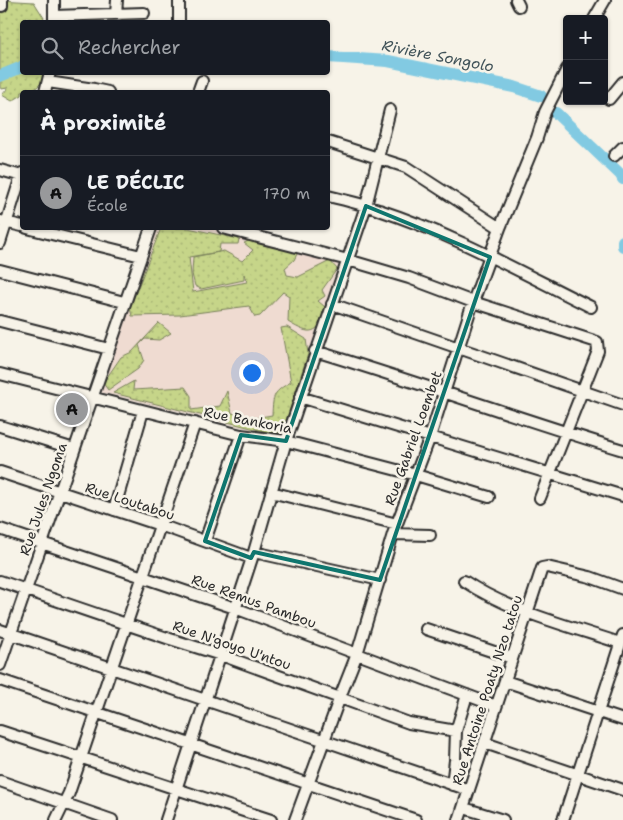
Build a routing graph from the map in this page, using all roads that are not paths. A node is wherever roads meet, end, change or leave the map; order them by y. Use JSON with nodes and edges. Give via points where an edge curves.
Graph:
{"nodes":[{"id":1,"x":54,"y":0,"type":"edge"},
{"id":2,"x":117,"y":0,"type":"edge"},
{"id":3,"x":179,"y":0,"type":"edge"},
{"id":4,"x":605,"y":0,"type":"edge"},
{"id":5,"x":144,"y":13,"type":"dead end"},
{"id":6,"x":116,"y":14,"type":"junction"},
{"id":7,"x":596,"y":15,"type":"edge"},
{"id":8,"x":54,"y":19,"type":"edge"},
{"id":9,"x":179,"y":20,"type":"edge"},
{"id":10,"x":49,"y":76,"type":"edge"},
{"id":11,"x":563,"y":76,"type":"edge"},
{"id":12,"x":202,"y":81,"type":"dead end"},
{"id":13,"x":623,"y":82,"type":"edge"},
{"id":14,"x":46,"y":90,"type":"edge"},
{"id":15,"x":99,"y":90,"type":"edge"},
{"id":16,"x":199,"y":90,"type":"edge"},
{"id":17,"x":609,"y":99,"type":"dead end"},
{"id":18,"x":390,"y":110,"type":"dead end"},
{"id":19,"x":330,"y":143,"type":"edge"},
{"id":20,"x":623,"y":148,"type":"edge"},
{"id":21,"x":614,"y":156,"type":"dead end"},
{"id":22,"x":378,"y":157,"type":"junction"},
{"id":23,"x":0,"y":170,"type":"edge"},
{"id":24,"x":20,"y":175,"type":"edge"},
{"id":25,"x":20,"y":180,"type":"edge"},
{"id":26,"x":330,"y":197,"type":"edge"},
{"id":27,"x":366,"y":206,"type":"junction"},
{"id":28,"x":4,"y":222,"type":"edge"},
{"id":29,"x":20,"y":226,"type":"edge"},
{"id":30,"x":500,"y":228,"type":"junction"},
{"id":31,"x":35,"y":230,"type":"edge"},
{"id":32,"x":150,"y":230,"type":"edge"},
{"id":33,"x":231,"y":230,"type":"edge"},
{"id":34,"x":0,"y":243,"type":"edge"},
{"id":35,"x":141,"y":256,"type":"junction"},
{"id":36,"x":490,"y":257,"type":"junction"},
{"id":37,"x":348,"y":260,"type":"junction"},
{"id":38,"x":0,"y":270,"type":"edge"},
{"id":39,"x":124,"y":302,"type":"junction"},
{"id":40,"x":473,"y":302,"type":"junction"},
{"id":41,"x":332,"y":304,"type":"junction"},
{"id":42,"x":591,"y":307,"type":"dead end"},
{"id":43,"x":0,"y":321,"type":"edge"},
{"id":44,"x":459,"y":348,"type":"junction"},
{"id":45,"x":109,"y":349,"type":"junction"},
{"id":46,"x":315,"y":351,"type":"junction"},
{"id":47,"x":0,"y":374,"type":"edge"},
{"id":48,"x":582,"y":390,"type":"junction"},
{"id":49,"x":445,"y":393,"type":"junction"},
{"id":50,"x":92,"y":397,"type":"junction"},
{"id":51,"x":300,"y":397,"type":"junction"},
{"id":52,"x":623,"y":405,"type":"edge"},
{"id":53,"x":143,"y":410,"type":"junction"},
{"id":54,"x":195,"y":423,"type":"junction"},
{"id":55,"x":0,"y":426,"type":"edge"},
{"id":56,"x":566,"y":433,"type":"junction"},
{"id":57,"x":241,"y":435,"type":"junction"},
{"id":58,"x":430,"y":437,"type":"junction"},
{"id":59,"x":286,"y":441,"type":"junction"},
{"id":60,"x":74,"y":450,"type":"junction"},
{"id":61,"x":623,"y":450,"type":"edge"},
{"id":62,"x":0,"y":472,"type":"edge"},
{"id":63,"x":550,"y":473,"type":"junction"},
{"id":64,"x":416,"y":475,"type":"junction"},
{"id":65,"x":60,"y":492,"type":"junction"},
{"id":66,"x":271,"y":492,"type":"junction"},
{"id":67,"x":623,"y":496,"type":"edge"},
{"id":68,"x":489,"y":497,"type":"dead end"},
{"id":69,"x":540,"y":498,"type":"dead end"},
{"id":70,"x":114,"y":510,"type":"junction"},
{"id":71,"x":160,"y":525,"type":"junction"},
{"id":72,"x":0,"y":529,"type":"edge"},
{"id":73,"x":395,"y":529,"type":"junction"},
{"id":74,"x":430,"y":535,"type":"dead end"},
{"id":75,"x":205,"y":541,"type":"junction"},
{"id":76,"x":42,"y":542,"type":"junction"},
{"id":77,"x":252,"y":555,"type":"junction"},
{"id":78,"x":143,"y":576,"type":"junction"},
{"id":79,"x":380,"y":580,"type":"junction"},
{"id":80,"x":0,"y":581,"type":"edge"},
{"id":81,"x":464,"y":581,"type":"dead end"},
{"id":82,"x":26,"y":589,"type":"junction"},
{"id":83,"x":623,"y":589,"type":"edge"},
{"id":84,"x":235,"y":608,"type":"junction"},
{"id":85,"x":527,"y":611,"type":"junction"},
{"id":86,"x":128,"y":623,"type":"junction"},
{"id":87,"x":426,"y":629,"type":"dead end"},
{"id":88,"x":0,"y":630,"type":"edge"},
{"id":89,"x":11,"y":634,"type":"junction"},
{"id":90,"x":621,"y":646,"type":"edge"},
{"id":91,"x":357,"y":654,"type":"junction"},
{"id":92,"x":221,"y":655,"type":"junction"},
{"id":93,"x":512,"y":658,"type":"junction"},
{"id":94,"x":0,"y":666,"type":"edge"},
{"id":95,"x":112,"y":668,"type":"junction"},
{"id":96,"x":0,"y":680,"type":"edge"},
{"id":97,"x":505,"y":681,"type":"junction"},
{"id":98,"x":467,"y":695,"type":"junction"},
{"id":99,"x":340,"y":697,"type":"junction"},
{"id":100,"x":205,"y":700,"type":"junction"},
{"id":101,"x":496,"y":706,"type":"junction"},
{"id":102,"x":97,"y":712,"type":"junction"},
{"id":103,"x":599,"y":712,"type":"junction"},
{"id":104,"x":623,"y":720,"type":"edge"},
{"id":105,"x":0,"y":731,"type":"edge"},
{"id":106,"x":456,"y":731,"type":"junction"},
{"id":107,"x":324,"y":740,"type":"junction"},
{"id":108,"x":191,"y":743,"type":"junction"},
{"id":109,"x":485,"y":743,"type":"junction"},
{"id":110,"x":81,"y":757,"type":"junction"},
{"id":111,"x":578,"y":774,"type":"junction"},
{"id":112,"x":0,"y":781,"type":"edge"},
{"id":113,"x":309,"y":783,"type":"junction"},
{"id":114,"x":452,"y":784,"type":"junction"},
{"id":115,"x":176,"y":789,"type":"junction"},
{"id":116,"x":469,"y":790,"type":"junction"},
{"id":117,"x":623,"y":790,"type":"edge"},
{"id":118,"x":64,"y":803,"type":"junction"},
{"id":119,"x":464,"y":808,"type":"junction"},
{"id":120,"x":109,"y":819,"type":"edge"},
{"id":121,"x":56,"y":820,"type":"edge"},
{"id":122,"x":166,"y":820,"type":"edge"},
{"id":123,"x":272,"y":820,"type":"edge"},
{"id":124,"x":295,"y":820,"type":"edge"},
{"id":125,"x":416,"y":820,"type":"edge"},
{"id":126,"x":459,"y":820,"type":"edge"},
{"id":127,"x":503,"y":820,"type":"edge"},
{"id":128,"x":563,"y":820,"type":"edge"}],
"edges":[{"from":1,"to":8,"type":"street"},
{"from":2,"to":6,"type":"street"},
{"from":3,"to":9,"type":"street"},
{"from":4,"to":7,"type":"street"},
{"from":5,"to":6,"type":"street"},
{"from":6,"to":8,"type":"street"},
{"from":10,"to":14,"type":"street"},
{"from":10,"to":15,"type":"street"},
{"from":11,"to":30,"type":"street","name":"Rue Gabriel Loembet","via":[[544,112],[537,138]]},
{"from":12,"to":16,"type":"street"},
{"from":13,"to":17,"type":"street"},
{"from":18,"to":22,"type":"street"},
{"from":19,"to":22,"type":"street"},
{"from":20,"to":21,"type":"street"},
{"from":22,"to":27,"type":"street"},
{"from":22,"to":30,"type":"street","via":[[422,176]]},
{"from":23,"to":24,"type":"street"},
{"from":25,"to":28,"type":"street"},
{"from":26,"to":27,"type":"street"},
{"from":27,"to":36,"type":"street","via":[[424,227]]},
{"from":27,"to":37,"type":"street"},
{"from":28,"to":29,"type":"street"},
{"from":28,"to":34,"type":"street"},
{"from":30,"to":36,"type":"street","name":"Rue Gabriel Loembet"},
{"from":31,"to":35,"type":"street"},
{"from":32,"to":35,"type":"street","name":"Rue Jules Ngoma"},
{"from":33,"to":37,"type":"street"},
{"from":35,"to":39,"type":"street","name":"Rue Jules Ngoma"},
{"from":36,"to":40,"type":"street","name":"Rue Gabriel Loembet"},
{"from":36,"to":42,"type":"street"},
{"from":37,"to":40,"type":"street"},
{"from":37,"to":41,"type":"street"},
{"from":38,"to":39,"type":"street"},
{"from":39,"to":45,"type":"street","name":"Rue Jules Ngoma"},
{"from":40,"to":44,"type":"street","name":"Rue Gabriel Loembet"},
{"from":40,"to":48,"type":"street","via":[[598,342],[598,350]]},
{"from":41,"to":44,"type":"street"},
{"from":41,"to":46,"type":"street"},
{"from":43,"to":45,"type":"street"},
{"from":44,"to":48,"type":"street"},
{"from":44,"to":49,"type":"street","name":"Rue Gabriel Loembet"},
{"from":45,"to":50,"type":"street","name":"Rue Jules Ngoma"},
{"from":46,"to":49,"type":"street"},
{"from":46,"to":51,"type":"street"},
{"from":47,"to":50,"type":"street","name":"Rue Bankoria"},
{"from":48,"to":52,"type":"street"},
{"from":48,"to":56,"type":"street"},
{"from":49,"to":56,"type":"street"},
{"from":49,"to":58,"type":"street","name":"Rue Gabriel Loembet"},
{"from":50,"to":53,"type":"street","name":"Rue Bankoria"},
{"from":50,"to":60,"type":"street","name":"Rue Jules Ngoma"},
{"from":51,"to":58,"type":"street"},
{"from":51,"to":59,"type":"street"},
{"from":53,"to":54,"type":"street","name":"Rue Bankoria"},
{"from":53,"to":70,"type":"street"},
{"from":54,"to":57,"type":"street","name":"Rue Bankoria"},
{"from":54,"to":71,"type":"street"},
{"from":55,"to":60,"type":"street"},
{"from":56,"to":61,"type":"street"},
{"from":56,"to":63,"type":"street"},
{"from":57,"to":59,"type":"street","name":"Rue Bankoria"},
{"from":57,"to":75,"type":"street"},
{"from":58,"to":63,"type":"street"},
{"from":58,"to":64,"type":"street","name":"Rue Gabriel Loembet"},
{"from":59,"to":64,"type":"street","name":"Rue Bankoria"},
{"from":59,"to":66,"type":"street"},
{"from":60,"to":65,"type":"street","name":"Rue Jules Ngoma"},
{"from":62,"to":65,"type":"street","name":"Rue Loutabou"},
{"from":63,"to":67,"type":"street"},
{"from":63,"to":69,"type":"street"},
{"from":64,"to":68,"type":"street","name":"Rue Bankoria"},
{"from":64,"to":73,"type":"street","name":"Rue Gabriel Loembet"},
{"from":65,"to":70,"type":"street","name":"Rue Loutabou"},
{"from":65,"to":76,"type":"street","name":"Rue Jules Ngoma"},
{"from":66,"to":73,"type":"street"},
{"from":66,"to":77,"type":"street"},
{"from":70,"to":71,"type":"street","name":"Rue Loutabou"},
{"from":71,"to":75,"type":"street","name":"Rue Loutabou"},
{"from":71,"to":78,"type":"street"},
{"from":72,"to":76,"type":"street","name":"Rue Remus Pambou"},
{"from":73,"to":74,"type":"street"},
{"from":73,"to":79,"type":"street","name":"Rue Gabriel Loembet"},
{"from":75,"to":77,"type":"street","name":"Rue Loutabou"},
{"from":76,"to":78,"type":"street","name":"Rue Remus Pambou"},
{"from":76,"to":82,"type":"street","name":"Rue Jules Ngoma"},
{"from":77,"to":79,"type":"street","name":"Rue Loutabou"},
{"from":77,"to":84,"type":"street"},
{"from":78,"to":84,"type":"street","name":"Rue Remus Pambou"},
{"from":78,"to":86,"type":"street"},
{"from":79,"to":91,"type":"street","name":"Rue Gabriel Loembet"},
{"from":80,"to":82,"type":"street","name":"Rue N'goyo U'ntou"},
{"from":81,"to":85,"type":"street","via":[[478,591]]},
{"from":82,"to":86,"type":"street","name":"Rue N'goyo U'ntou"},
{"from":82,"to":89,"type":"street","name":"Rue Jules Ngoma"},
{"from":83,"to":85,"type":"street","name":"Rue Antoine Poaty Nzo tatou","via":[[542,568]]},
{"from":84,"to":91,"type":"street","name":"Rue Remus Pambou"},
{"from":84,"to":92,"type":"street"},
{"from":85,"to":90,"type":"street"},
{"from":85,"to":93,"type":"street","name":"Rue Antoine Poaty Nzo tatou"},
{"from":86,"to":92,"type":"street","name":"Rue N'goyo U'ntou"},
{"from":86,"to":95,"type":"street"},
{"from":87,"to":93,"type":"street"},
{"from":88,"to":89,"type":"street"},
{"from":89,"to":94,"type":"street","name":"Rue Jules Ngoma"},
{"from":89,"to":95,"type":"street"},
{"from":90,"to":103,"type":"street"},
{"from":91,"to":98,"type":"street","name":"Rue Remus Pambou"},
{"from":91,"to":99,"type":"street","name":"Rue Gabriel Loembet"},
{"from":92,"to":99,"type":"street","name":"Rue N'goyo U'ntou"},
{"from":92,"to":100,"type":"street"},
{"from":93,"to":97,"type":"street","name":"Rue Antoine Poaty Nzo tatou"},
{"from":95,"to":100,"type":"street"},
{"from":95,"to":102,"type":"street"},
{"from":96,"to":102,"type":"street"},
{"from":97,"to":101,"type":"street","name":"Rue Antoine Poaty Nzo tatou"},
{"from":97,"to":103,"type":"street"},
{"from":98,"to":101,"type":"street","name":"Rue Remus Pambou"},
{"from":98,"to":106,"type":"street"},
{"from":99,"to":106,"type":"street","name":"Rue N'goyo U'ntou","via":[[418,725]]},
{"from":99,"to":107,"type":"street","name":"Rue Gabriel Loembet"},
{"from":100,"to":107,"type":"street"},
{"from":100,"to":108,"type":"street"},
{"from":101,"to":109,"type":"street","name":"Rue Antoine Poaty Nzo tatou"},
{"from":102,"to":108,"type":"street"},
{"from":102,"to":110,"type":"street"},
{"from":103,"to":104,"type":"street"},
{"from":103,"to":111,"type":"street"},
{"from":105,"to":110,"type":"street"},
{"from":106,"to":114,"type":"street"},
{"from":107,"to":113,"type":"street","name":"Rue Gabriel Loembet"},
{"from":107,"to":114,"type":"street"},
{"from":108,"to":113,"type":"street"},
{"from":108,"to":115,"type":"street"},
{"from":109,"to":111,"type":"street"},
{"from":109,"to":116,"type":"street","name":"Rue Antoine Poaty Nzo tatou"},
{"from":110,"to":115,"type":"street"},
{"from":110,"to":118,"type":"street"},
{"from":111,"to":117,"type":"street"},
{"from":111,"to":128,"type":"street"},
{"from":112,"to":118,"type":"street"},
{"from":113,"to":124,"type":"street","name":"Rue Gabriel Loembet"},
{"from":113,"to":125,"type":"street"},
{"from":114,"to":116,"type":"street"},
{"from":115,"to":122,"type":"street"},
{"from":115,"to":123,"type":"street"},
{"from":116,"to":119,"type":"street","name":"Rue Antoine Poaty Nzo tatou"},
{"from":118,"to":120,"type":"street"},
{"from":118,"to":121,"type":"street"},
{"from":119,"to":126,"type":"street","name":"Rue Antoine Poaty Nzo tatou"},
{"from":119,"to":127,"type":"street"}]}
